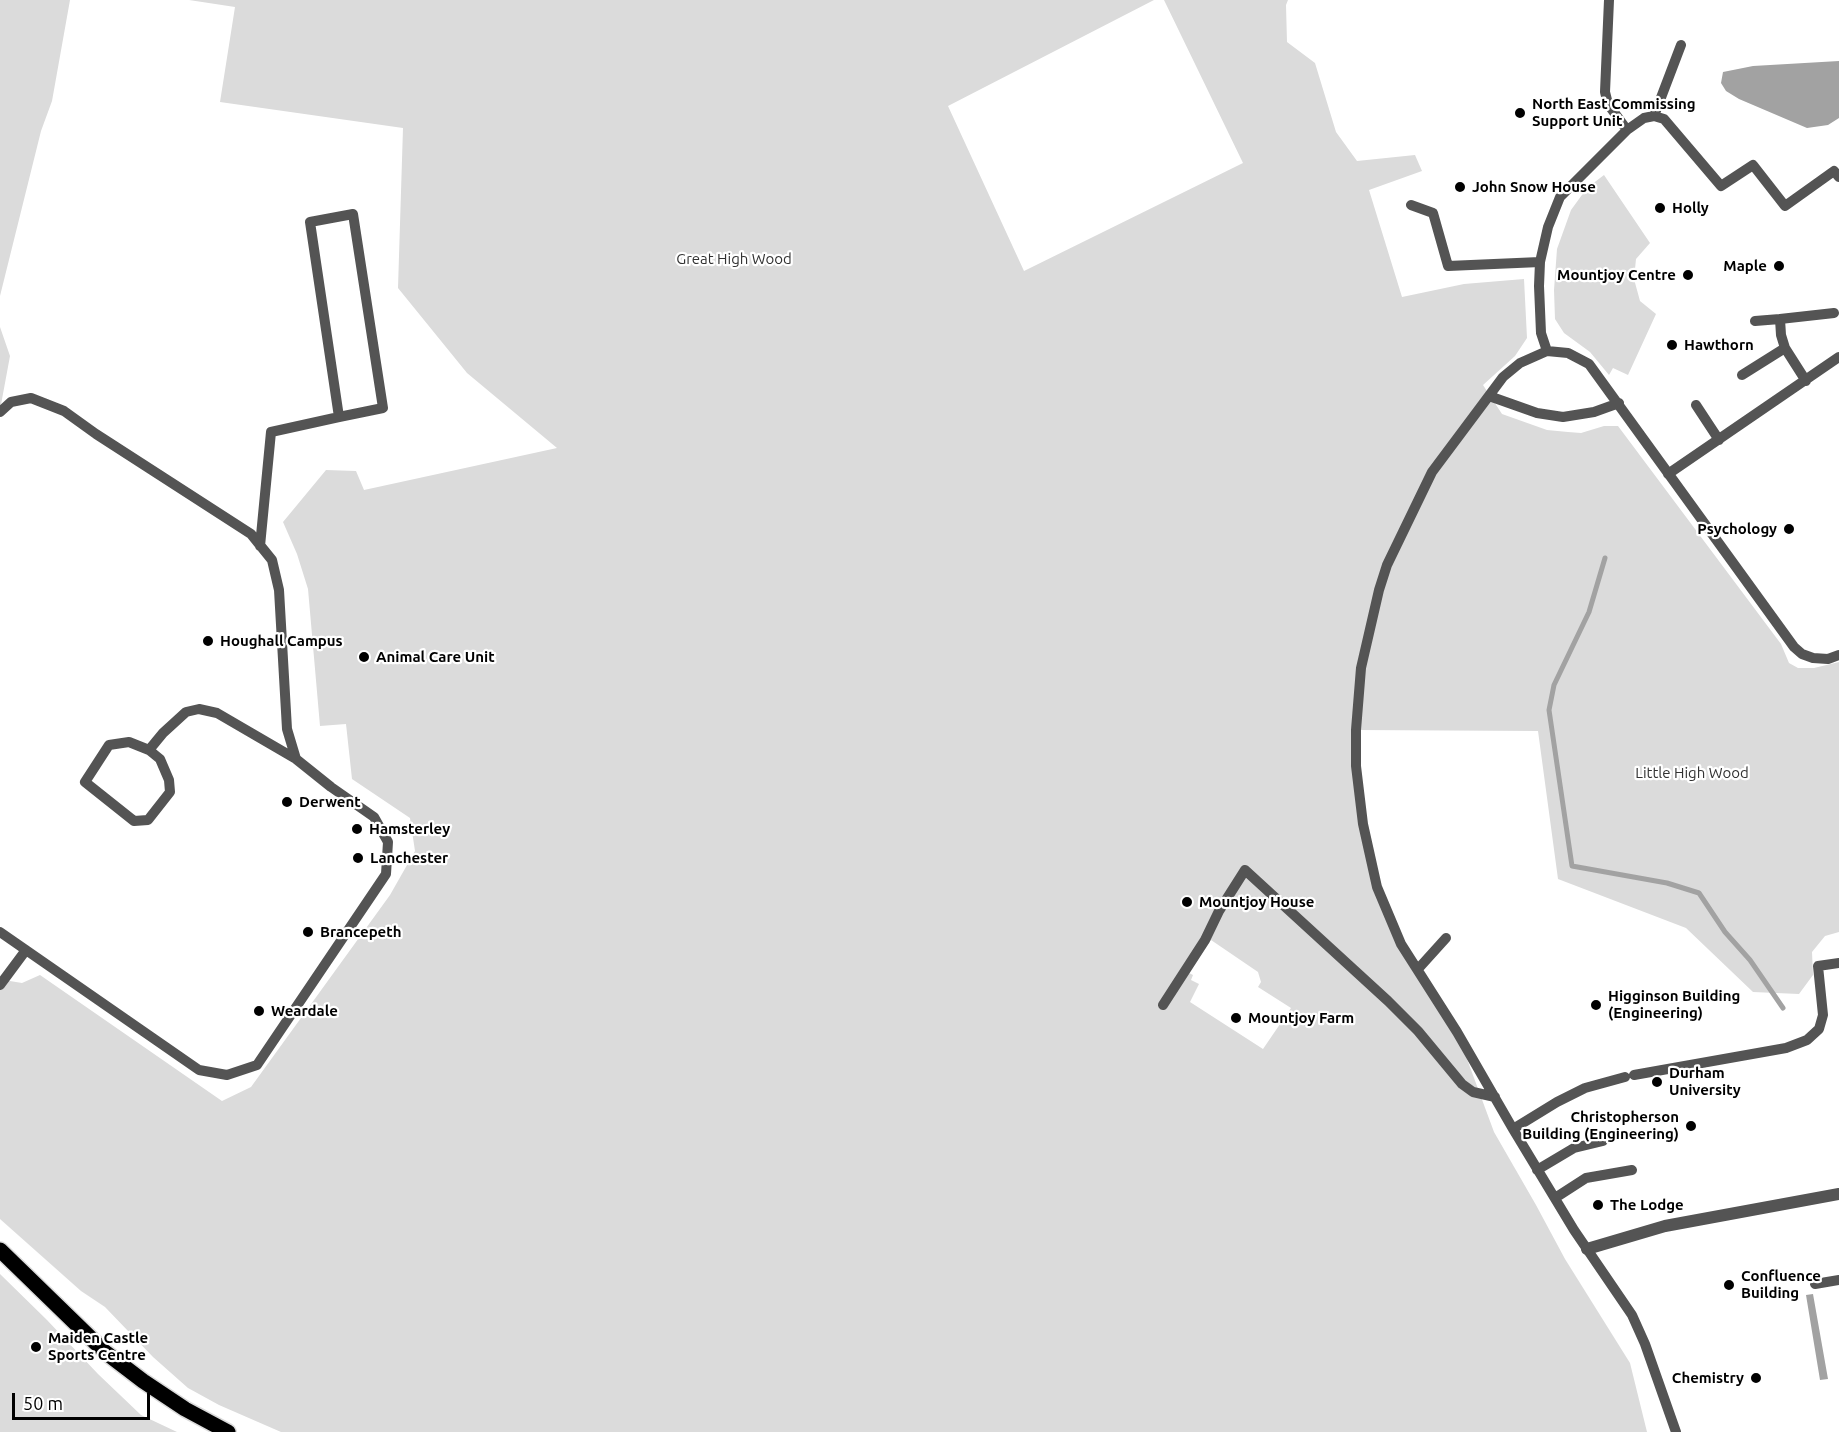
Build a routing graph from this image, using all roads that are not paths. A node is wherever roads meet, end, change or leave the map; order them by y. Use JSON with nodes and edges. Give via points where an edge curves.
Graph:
{"nodes":[{"id":1,"x":1609,"y":0,"type":"edge"},
{"id":2,"x":1681,"y":45,"type":"dead end"},
{"id":3,"x":1654,"y":116,"type":"junction"},
{"id":4,"x":1627,"y":130,"type":"junction"},
{"id":5,"x":1839,"y":177,"type":"edge"},
{"id":6,"x":1411,"y":205,"type":"dead end"},
{"id":7,"x":1540,"y":262,"type":"junction"},
{"id":8,"x":1834,"y":313,"type":"dead end"},
{"id":9,"x":1780,"y":319,"type":"junction"},
{"id":10,"x":1755,"y":321,"type":"dead end"},
{"id":11,"x":1785,"y":348,"type":"junction"},
{"id":12,"x":1547,"y":351,"type":"junction"},
{"id":13,"x":1839,"y":357,"type":"edge"},
{"id":14,"x":1742,"y":375,"type":"dead end"},
{"id":15,"x":1806,"y":381,"type":"junction"},
{"id":16,"x":1490,"y":396,"type":"junction"},
{"id":17,"x":1619,"y":403,"type":"junction"},
{"id":18,"x":1696,"y":405,"type":"dead end"},
{"id":19,"x":0,"y":412,"type":"edge"},
{"id":20,"x":339,"y":417,"type":"junction"},
{"id":21,"x":1719,"y":440,"type":"junction"},
{"id":22,"x":1668,"y":474,"type":"junction"},
{"id":23,"x":260,"y":546,"type":"junction"},
{"id":24,"x":1839,"y":655,"type":"edge"},
{"id":25,"x":149,"y":750,"type":"junction"},
{"id":26,"x":296,"y":759,"type":"junction"},
{"id":27,"x":0,"y":932,"type":"edge"},
{"id":28,"x":1446,"y":938,"type":"dead end"},
{"id":29,"x":26,"y":950,"type":"junction"},
{"id":30,"x":1839,"y":963,"type":"edge"},
{"id":31,"x":1418,"y":969,"type":"junction"},
{"id":32,"x":0,"y":985,"type":"edge"},
{"id":33,"x":1163,"y":1005,"type":"dead end"},
{"id":34,"x":1495,"y":1097,"type":"junction"},
{"id":35,"x":1513,"y":1129,"type":"junction"},
{"id":36,"x":1603,"y":1141,"type":"dead end"},
{"id":37,"x":1538,"y":1170,"type":"junction"},
{"id":38,"x":1632,"y":1170,"type":"dead end"},
{"id":39,"x":1839,"y":1194,"type":"edge"},
{"id":40,"x":1555,"y":1198,"type":"junction"},
{"id":41,"x":1587,"y":1249,"type":"junction"},
{"id":42,"x":0,"y":1250,"type":"edge"},
{"id":43,"x":1839,"y":1280,"type":"edge"},
{"id":44,"x":1815,"y":1284,"type":"dead end"},
{"id":45,"x":228,"y":1432,"type":"edge"},
{"id":46,"x":1676,"y":1432,"type":"edge"}],
"edges":[{"from":1,"to":4,"type":"lane","via":[[1605,92],[1608,104]]},
{"from":2,"to":3,"type":"lane"},
{"from":3,"to":4,"type":"lane"},
{"from":3,"to":5,"type":"lane","via":[[1672,127],[1721,186],[1753,165],[1785,206],[1834,171]]},
{"from":4,"to":7,"type":"lane","via":[[1560,197]]},
{"from":6,"to":7,"type":"lane","via":[[1433,213],[1448,266]]},
{"from":7,"to":12,"type":"lane","via":[[1541,333]]},
{"from":8,"to":9,"type":"lane"},
{"from":9,"to":10,"type":"lane"},
{"from":9,"to":11,"type":"lane"},
{"from":11,"to":14,"type":"lane"},
{"from":11,"to":15,"type":"lane"},
{"from":12,"to":16,"type":"lane","via":[[1520,363],[1503,377]]},
{"from":12,"to":17,"type":"lane","via":[[1568,353],[1589,364]]},
{"from":13,"to":15,"type":"lane"},
{"from":15,"to":21,"type":"lane"},
{"from":16,"to":17,"type":"lane","via":[[1537,413],[1563,417]]},
{"from":16,"to":31,"type":"lane","via":[[1432,472],[1387,565],[1361,668],[1356,766],[1363,824],[1377,887],[1401,944]]},
{"from":17,"to":22,"type":"lane"},
{"from":18,"to":21,"type":"lane"},
{"from":19,"to":23,"type":"lane","via":[[11,402],[31,398],[64,411],[251,534]]},
{"from":20,"to":20,"type":"lane","via":[[383,408],[352,214],[310,222]]},
{"from":20,"to":23,"type":"lane","via":[[272,432]]},
{"from":21,"to":22,"type":"lane"},
{"from":22,"to":24,"type":"lane","via":[[1794,647],[1813,658]]},
{"from":23,"to":26,"type":"lane","via":[[272,560],[279,590],[287,729]]},
{"from":25,"to":25,"type":"lane","via":[[129,742],[109,745],[86,782],[134,820],[148,820],[170,792],[159,759]]},
{"from":25,"to":26,"type":"lane","via":[[186,712],[199,709],[217,713]]},
{"from":26,"to":29,"type":"lane","via":[[374,817],[388,842],[387,874],[256,1065],[227,1075],[199,1070]]},
{"from":27,"to":29,"type":"lane"},
{"from":28,"to":31,"type":"lane"},
{"from":29,"to":32,"type":"lane"},
{"from":30,"to":35,"type":"lane","via":[[1818,966],[1823,1015],[1819,1029],[1807,1040],[1786,1048],[1629,1076],[1585,1088]]},
{"from":31,"to":34,"type":"lane"},
{"from":33,"to":34,"type":"lane","via":[[1245,870],[1388,1001],[1462,1084],[1473,1092]]},
{"from":34,"to":35,"type":"lane"},
{"from":35,"to":37,"type":"lane"},
{"from":36,"to":37,"type":"lane","via":[[1574,1148]]},
{"from":37,"to":40,"type":"lane"},
{"from":38,"to":40,"type":"lane","via":[[1586,1178]]},
{"from":39,"to":41,"type":"street","via":[[1665,1226]]},
{"from":40,"to":41,"type":"lane"},
{"from":41,"to":46,"type":"lane","via":[[1632,1316]]},
{"from":42,"to":45,"type":"main road","via":[[105,1352],[143,1382]]},
{"from":43,"to":44,"type":"lane"}]}
